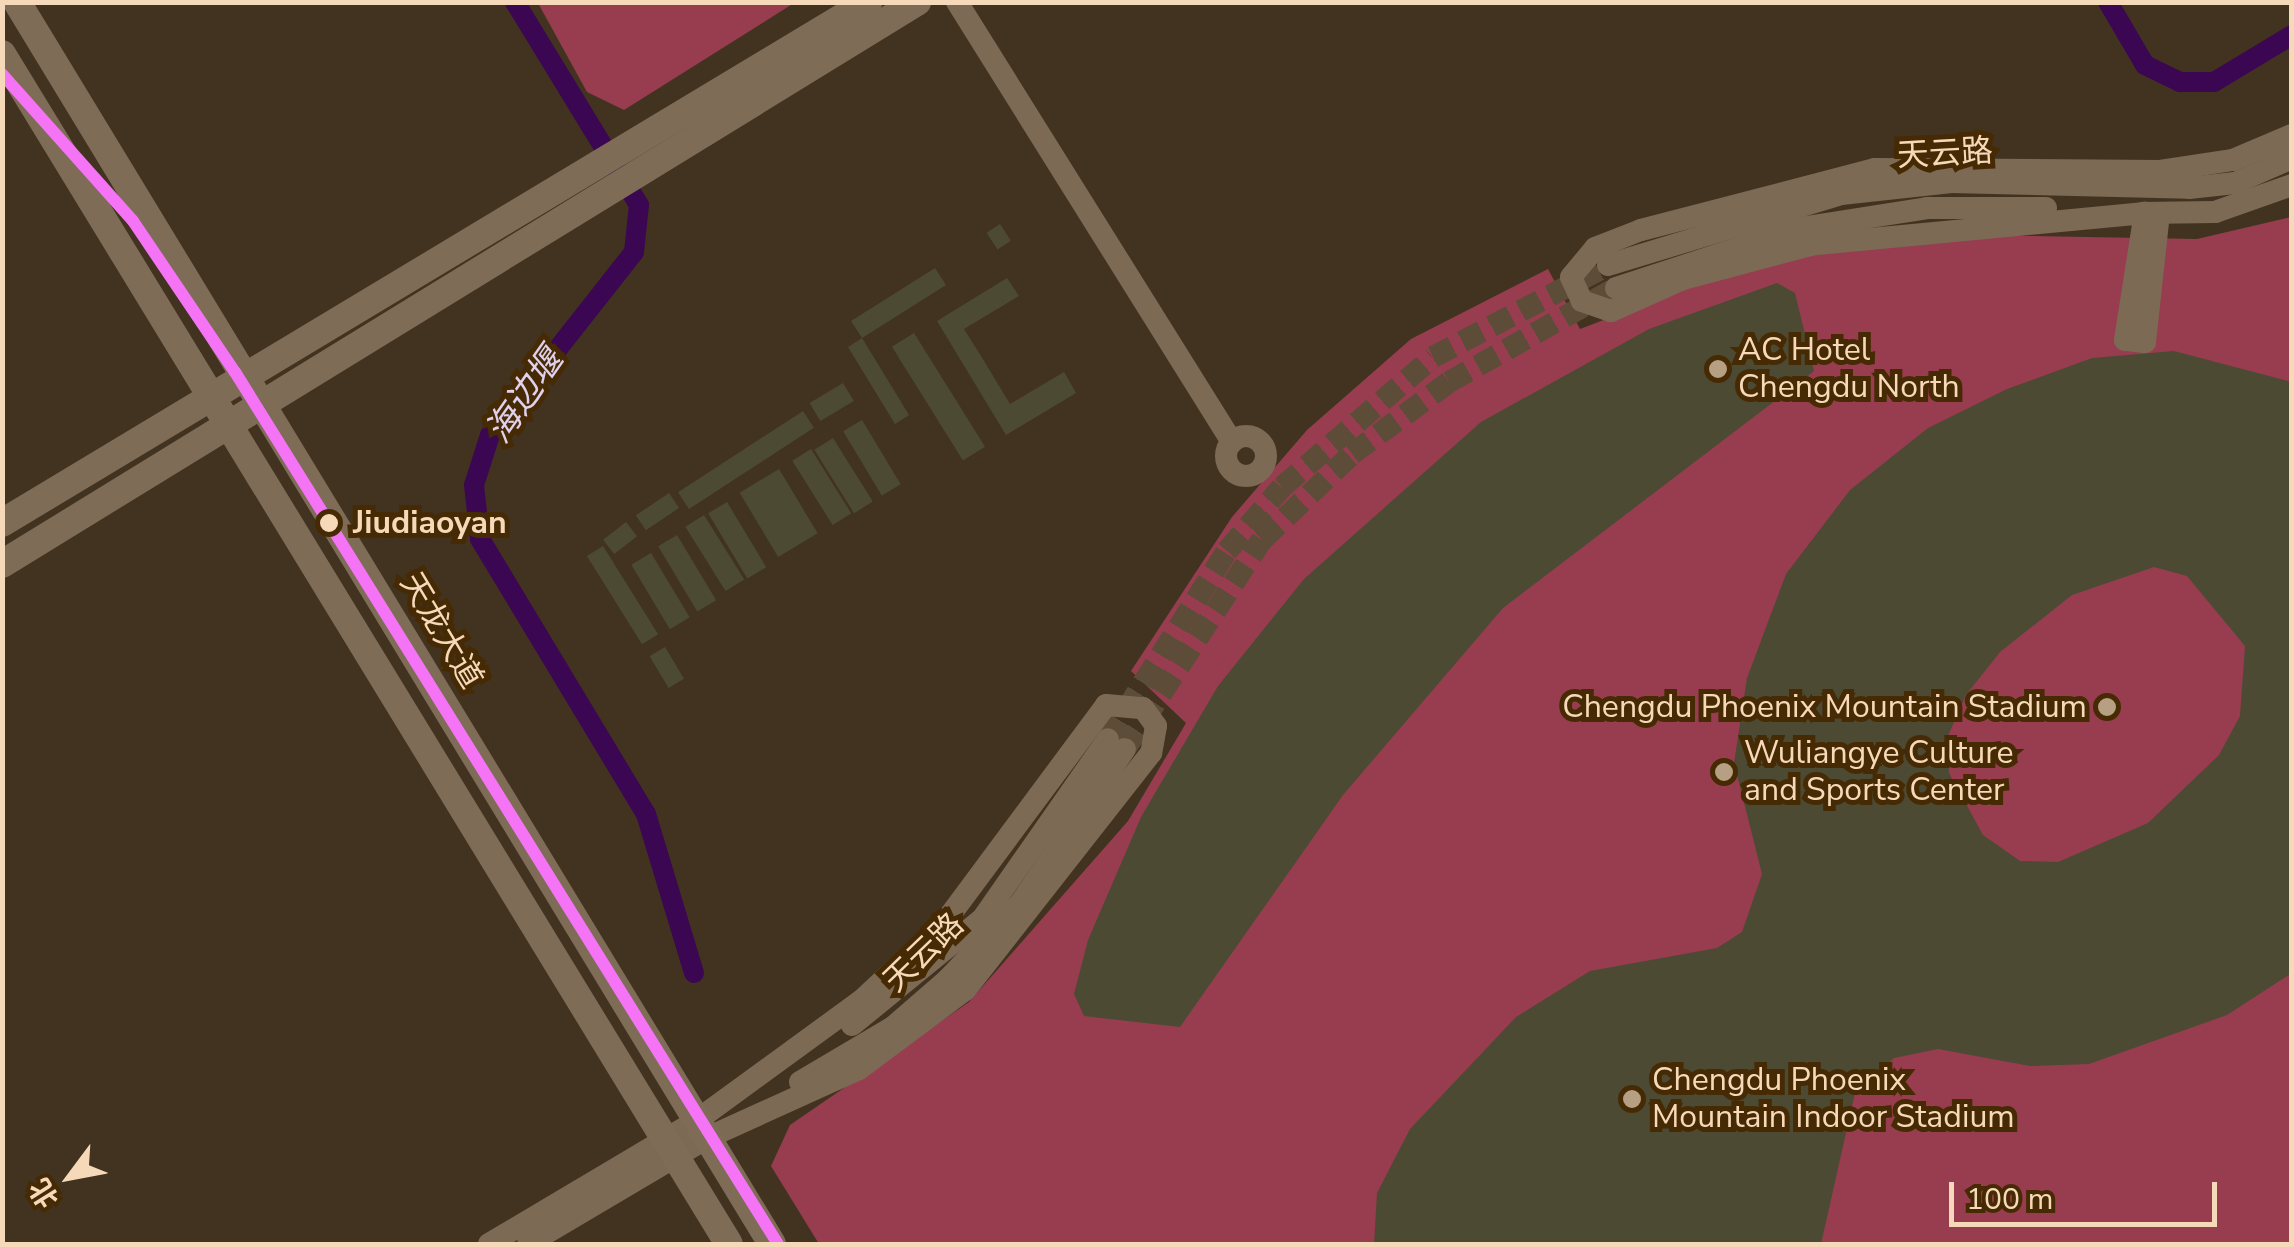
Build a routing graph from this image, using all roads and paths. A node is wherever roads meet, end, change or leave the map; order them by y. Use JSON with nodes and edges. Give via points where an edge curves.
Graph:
{"nodes":[{"id":1,"x":17,"y":2,"type":"edge"},
{"id":2,"x":868,"y":2,"type":"edge"},
{"id":3,"x":918,"y":2,"type":"edge"},
{"id":4,"x":957,"y":2,"type":"edge"},
{"id":5,"x":974,"y":2,"type":"edge"},
{"id":6,"x":2,"y":54,"type":"edge"},
{"id":7,"x":2292,"y":135,"type":"edge"},
{"id":8,"x":640,"y":157,"type":"junction"},
{"id":9,"x":2292,"y":158,"type":"edge"},
{"id":10,"x":594,"y":185,"type":"junction"},
{"id":11,"x":2292,"y":185,"type":"edge"},
{"id":12,"x":2152,"y":213,"type":"junction"},
{"id":13,"x":1608,"y":265,"type":"tunnel mouth"},
{"id":14,"x":1616,"y":288,"type":"tunnel mouth"},
{"id":15,"x":246,"y":375,"type":"junction"},
{"id":16,"x":216,"y":394,"type":"junction"},
{"id":17,"x":264,"y":404,"type":"junction"},
{"id":18,"x":233,"y":424,"type":"junction"},
{"id":19,"x":2,"y":523,"type":"edge"},
{"id":20,"x":2,"y":564,"type":"edge"},
{"id":21,"x":1117,"y":744,"type":"tunnel mouth"},
{"id":22,"x":701,"y":1130,"type":"junction"},
{"id":23,"x":670,"y":1148,"type":"junction"},
{"id":24,"x":489,"y":1244,"type":"edge"},
{"id":25,"x":528,"y":1244,"type":"edge"},
{"id":26,"x":729,"y":1244,"type":"edge"},
{"id":27,"x":772,"y":1244,"type":"edge"}],
"edges":[{"from":1,"to":15,"type":"main road","name":"天龙大道"},
{"from":2,"to":8,"type":"main road"},
{"from":3,"to":8,"type":"main road"},
{"from":4,"to":5,"type":"street","via":[[1237,439]]},
{"from":6,"to":16,"type":"main road"},
{"from":7,"to":12,"type":"street","via":[[2233,160],[2160,171],[1875,169],[1642,230],[1595,248],[1570,277],[1582,301],[1612,311],[1683,279],[1814,244]]},
{"from":8,"to":10,"type":"main road"},
{"from":9,"to":13,"type":"street","name":"天云路","via":[[2235,183],[2189,188],[1951,182],[1841,194]]},
{"from":10,"to":15,"type":"main road"},
{"from":10,"to":17,"type":"main road"},
{"from":11,"to":12,"type":"street","name":"天云路","via":[[2215,212]]},
{"from":12,"to":14,"type":"street","name":"天云路","via":[[1928,208],[1732,246]]},
{"from":15,"to":16,"type":"main road"},
{"from":15,"to":17,"type":"main road","name":"天龙大道"},
{"from":16,"to":18,"type":"main road"},
{"from":16,"to":19,"type":"main road"},
{"from":17,"to":18,"type":"main road"},
{"from":17,"to":22,"type":"main road","name":"天龙大道"},
{"from":18,"to":20,"type":"main road"},
{"from":18,"to":23,"type":"main road"},
{"from":21,"to":22,"type":"street","name":"天云路","via":[[1020,904],[948,980],[893,1027]]},
{"from":22,"to":22,"type":"street","via":[[859,1069],[965,990],[1151,753],[1156,726],[1144,708],[1106,706],[946,922],[862,1000]]},
{"from":22,"to":23,"type":"street"},
{"from":22,"to":27,"type":"main road","name":"天龙大道"},
{"from":23,"to":24,"type":"street"},
{"from":23,"to":25,"type":"street"},
{"from":23,"to":26,"type":"main road"}]}
